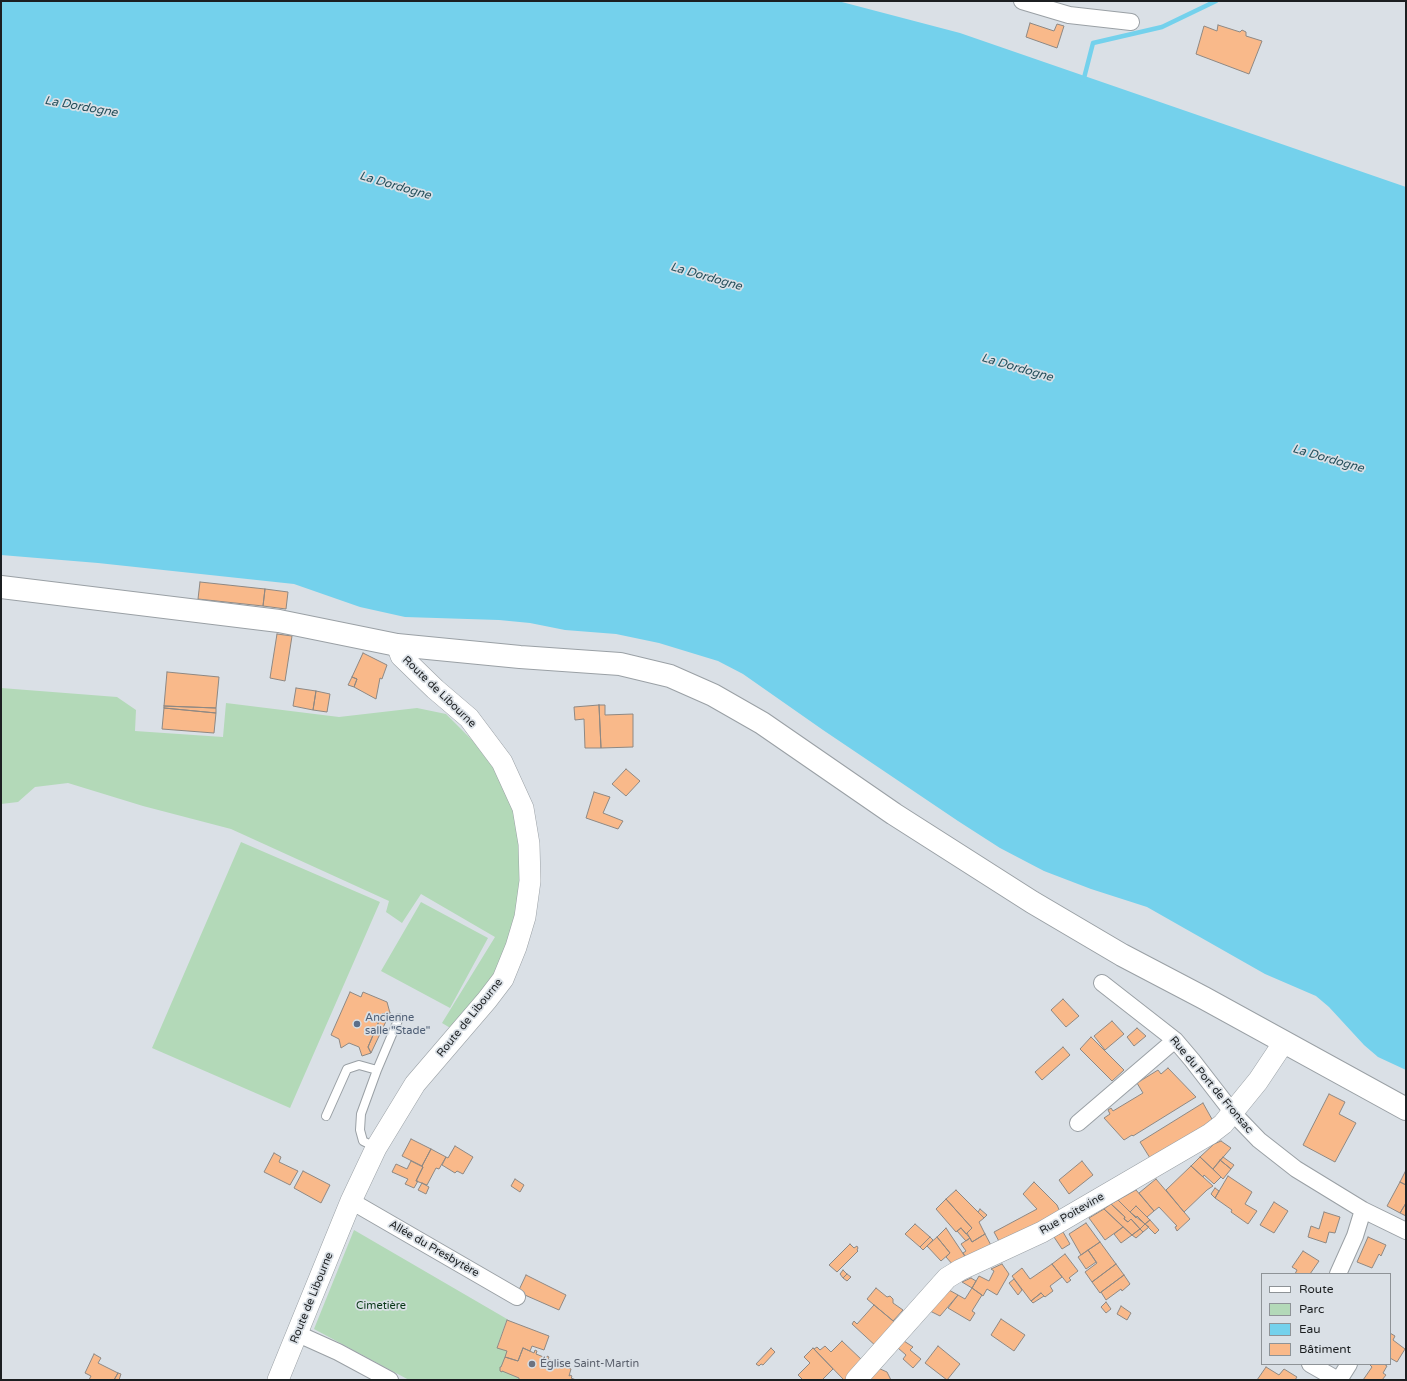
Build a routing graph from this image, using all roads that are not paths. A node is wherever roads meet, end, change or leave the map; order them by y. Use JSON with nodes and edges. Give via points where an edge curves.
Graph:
{"nodes":[{"id":1,"x":1022,"y":1,"type":"edge"},
{"id":2,"x":1131,"y":22,"type":"dead end"},
{"id":3,"x":1,"y":587,"type":"edge"},
{"id":4,"x":397,"y":645,"type":"junction"},
{"id":5,"x":1102,"y":983,"type":"dead end"},
{"id":6,"x":399,"y":1018,"type":"dead end"},
{"id":7,"x":1175,"y":1040,"type":"junction"},
{"id":8,"x":1284,"y":1042,"type":"junction"},
{"id":9,"x":377,"y":1070,"type":"junction"},
{"id":10,"x":1406,"y":1109,"type":"edge"},
{"id":11,"x":1233,"y":1113,"type":"junction"},
{"id":12,"x":326,"y":1116,"type":"dead end"},
{"id":13,"x":1078,"y":1123,"type":"dead end"},
{"id":14,"x":376,"y":1148,"type":"junction"},
{"id":15,"x":351,"y":1201,"type":"junction"},
{"id":16,"x":1363,"y":1210,"type":"junction"},
{"id":17,"x":1406,"y":1231,"type":"edge"},
{"id":18,"x":1338,"y":1273,"type":"edge"},
{"id":19,"x":517,"y":1297,"type":"dead end"},
{"id":20,"x":298,"y":1334,"type":"junction"},
{"id":21,"x":1312,"y":1365,"type":"edge"},
{"id":22,"x":1348,"y":1365,"type":"edge"},
{"id":23,"x":278,"y":1380,"type":"edge"},
{"id":24,"x":390,"y":1380,"type":"edge"},
{"id":25,"x":856,"y":1380,"type":"edge"},
{"id":26,"x":1338,"y":1380,"type":"edge"}],
"edges":[{"from":1,"to":2,"type":"street","via":[[1069,15]]},
{"from":3,"to":4,"type":"main road","via":[[279,621]]},
{"from":4,"to":8,"type":"main road","via":[[620,664],[670,676],[713,695],[762,723],[894,814],[1032,902],[1122,955]]},
{"from":4,"to":14,"type":"street","name":"Route de Libourne","via":[[401,656],[469,718],[502,762],[523,808],[529,844],[530,881],[525,917],[503,979],[414,1084]]},
{"from":5,"to":7,"type":"street","name":"Rue du Port de Fronsac"},
{"from":6,"to":9,"type":"lane"},
{"from":7,"to":11,"type":"street","name":"Rue du Port de Fronsac"},
{"from":7,"to":13,"type":"street"},
{"from":8,"to":10,"type":"main road"},
{"from":8,"to":11,"type":"street","name":"Rue Poitevine"},
{"from":9,"to":12,"type":"lane","via":[[359,1065],[347,1069]]},
{"from":9,"to":14,"type":"lane","via":[[361,1114],[360,1130],[363,1141]]},
{"from":11,"to":16,"type":"street","name":"Rue du Port de Fronsac","via":[[1258,1140],[1296,1169]]},
{"from":11,"to":25,"type":"street","name":"Rue Poitevine","via":[[1210,1134],[1048,1228],[947,1278]]},
{"from":14,"to":15,"type":"street","name":"Route de Libourne"},
{"from":15,"to":19,"type":"street","name":"Allée du Presbytère"},
{"from":15,"to":20,"type":"street","name":"Route de Libourne"},
{"from":16,"to":17,"type":"street","name":"Rue du Port de Fronsac"},
{"from":16,"to":18,"type":"street"},
{"from":20,"to":23,"type":"street","name":"Route de Libourne"},
{"from":20,"to":24,"type":"street"},
{"from":21,"to":26,"type":"street"},
{"from":22,"to":26,"type":"street"}]}
